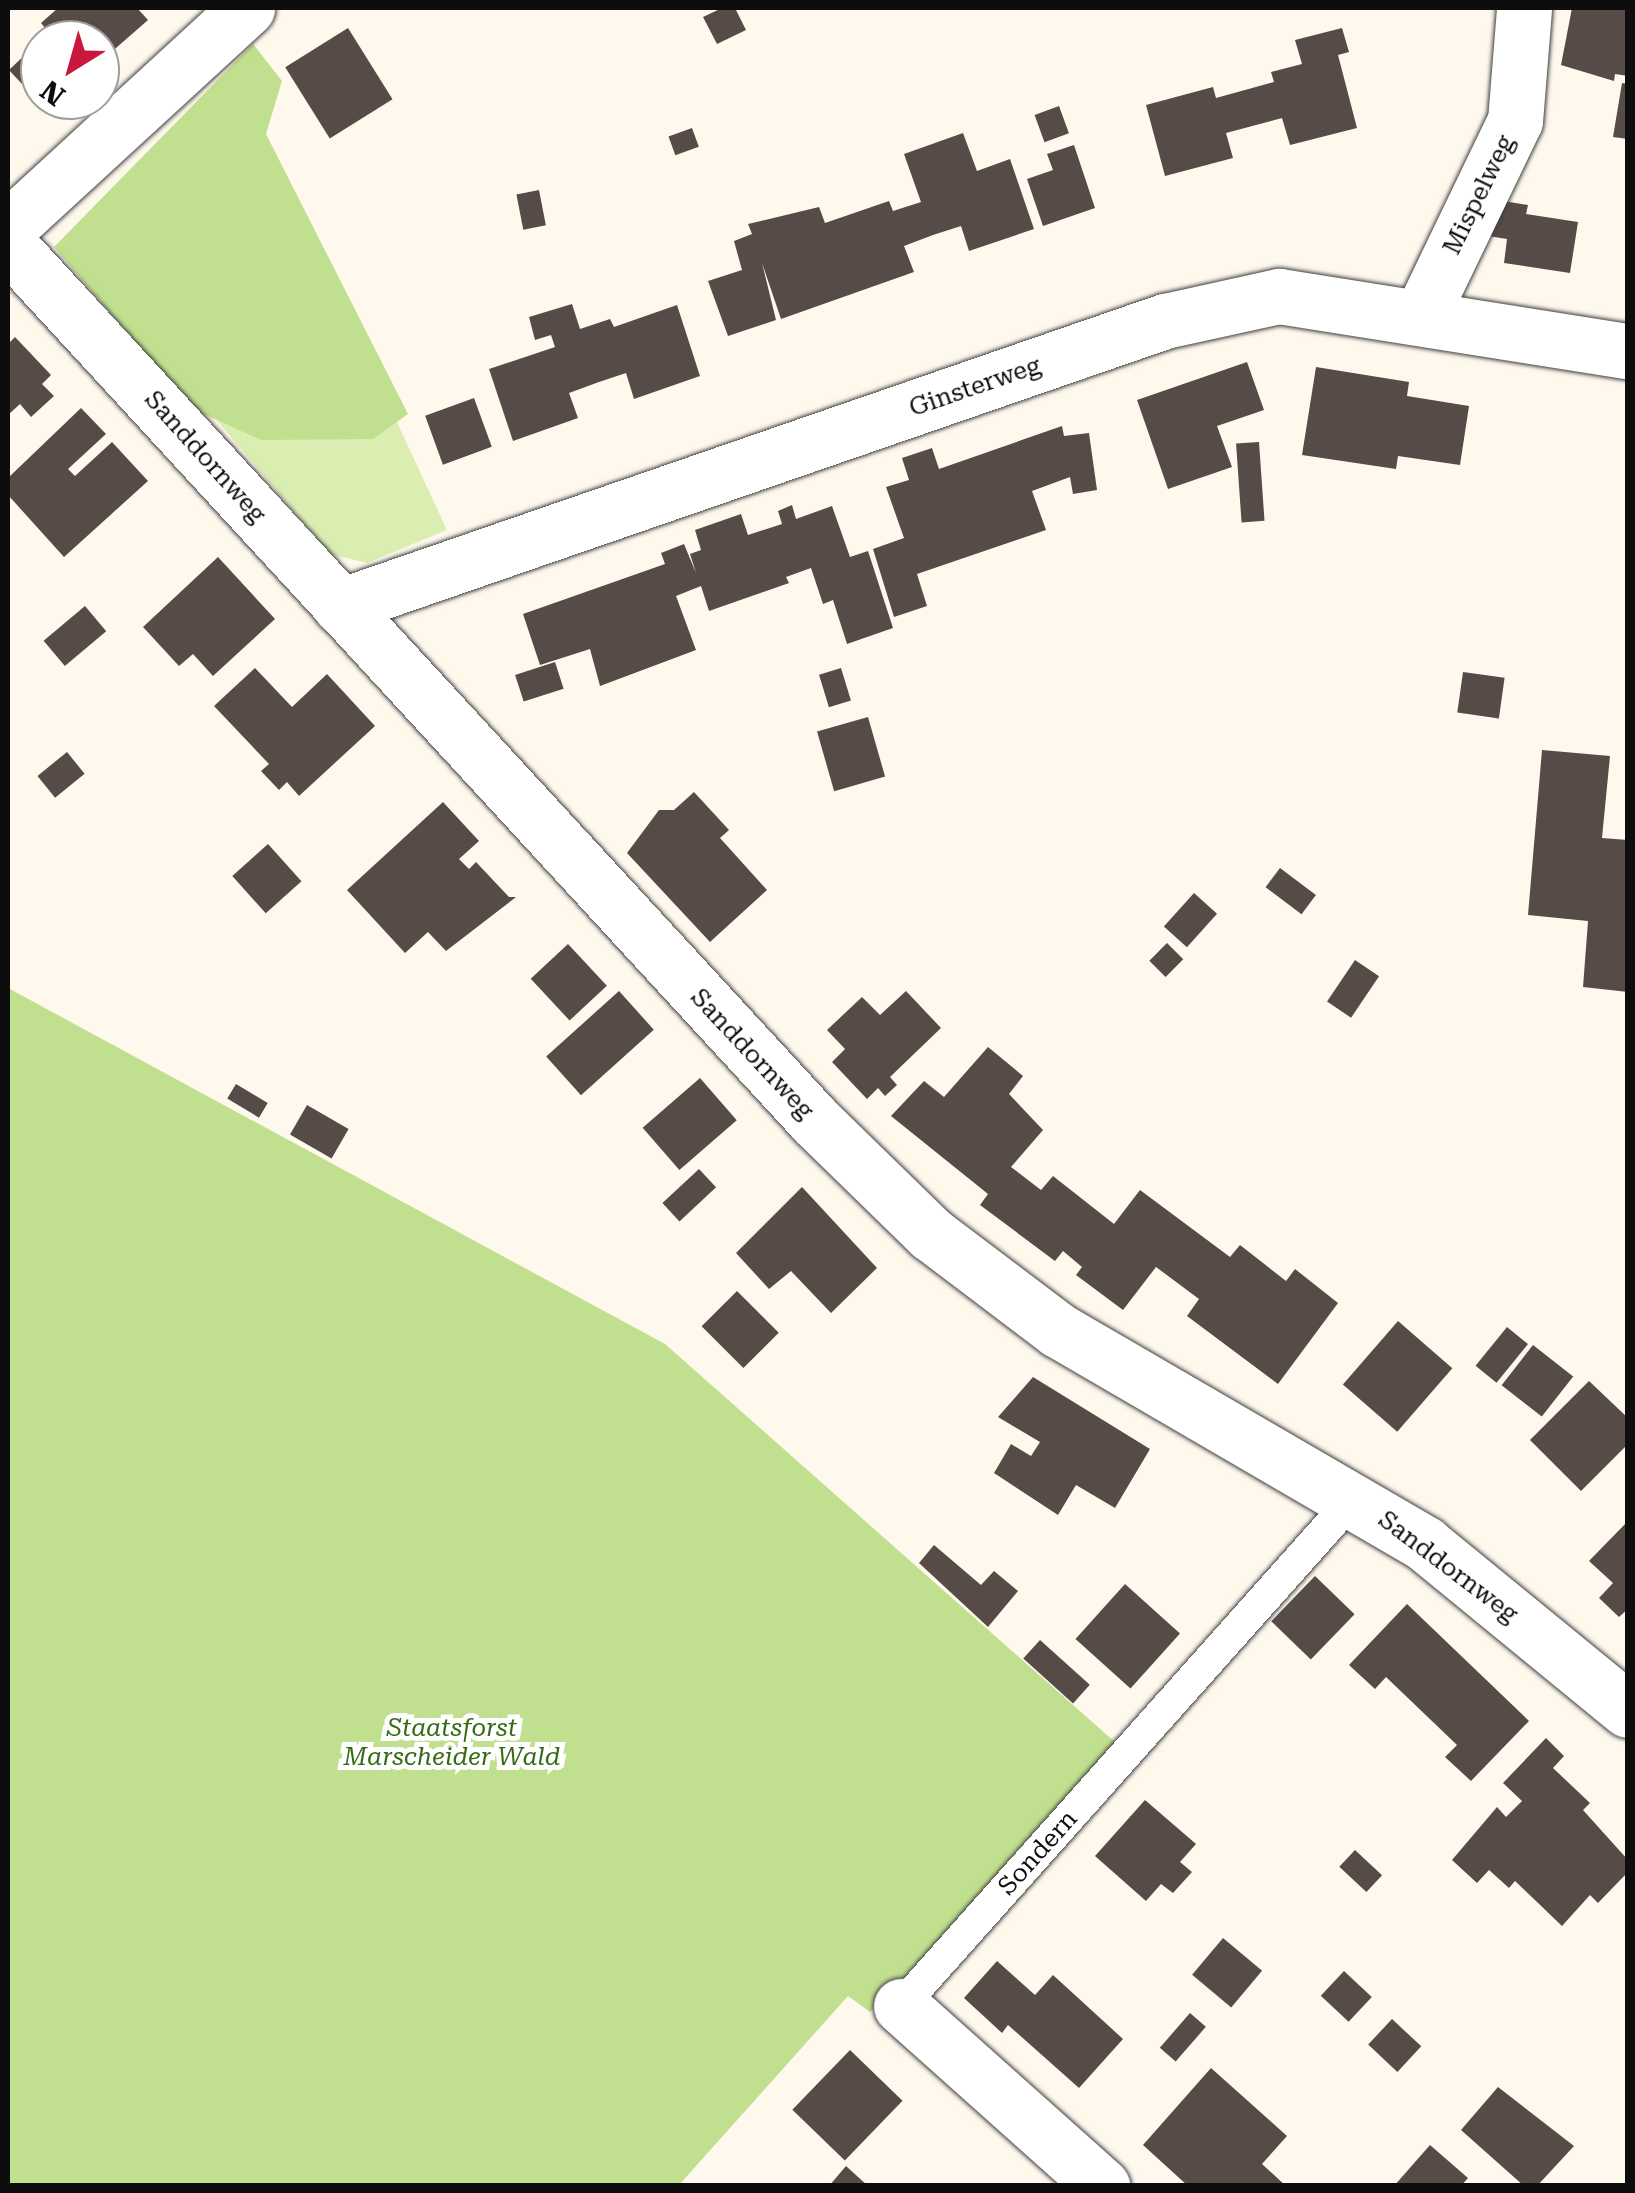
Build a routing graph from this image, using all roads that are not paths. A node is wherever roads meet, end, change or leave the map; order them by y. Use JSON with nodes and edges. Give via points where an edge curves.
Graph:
{"nodes":[{"id":1,"x":247,"y":8,"type":"edge"},
{"id":2,"x":1524,"y":8,"type":"edge"},
{"id":3,"x":8,"y":228,"type":"edge"},
{"id":4,"x":8,"y":244,"type":"edge"},
{"id":5,"x":1420,"y":318,"type":"junction"},
{"id":6,"x":1628,"y":350,"type":"edge"},
{"id":7,"x":340,"y":606,"type":"junction"},
{"id":8,"x":1354,"y":1500,"type":"junction"},
{"id":9,"x":1628,"y":1710,"type":"edge"},
{"id":10,"x":901,"y":2006,"type":"joint"},
{"id":11,"x":1102,"y":2186,"type":"edge"}],
"edges":[{"from":1,"to":3,"type":"street"},
{"from":2,"to":5,"type":"street","name":"Mispelweg","via":[[1515,121]]},
{"from":4,"to":7,"type":"street","name":"Sanddornweg"},
{"from":5,"to":6,"type":"street","name":"Ginsterweg"},
{"from":5,"to":7,"type":"street","name":"Ginsterweg","via":[[1279,296],[1165,321]]},
{"from":7,"to":8,"type":"street","name":"Sanddornweg","via":[[814,1120],[931,1234],[1058,1330]]},
{"from":8,"to":9,"type":"street","name":"Sanddornweg","via":[[1425,1544]]},
{"from":8,"to":10,"type":"lane","name":"Sondern"},
{"from":10,"to":11,"type":"street","name":"Sondern"}]}
